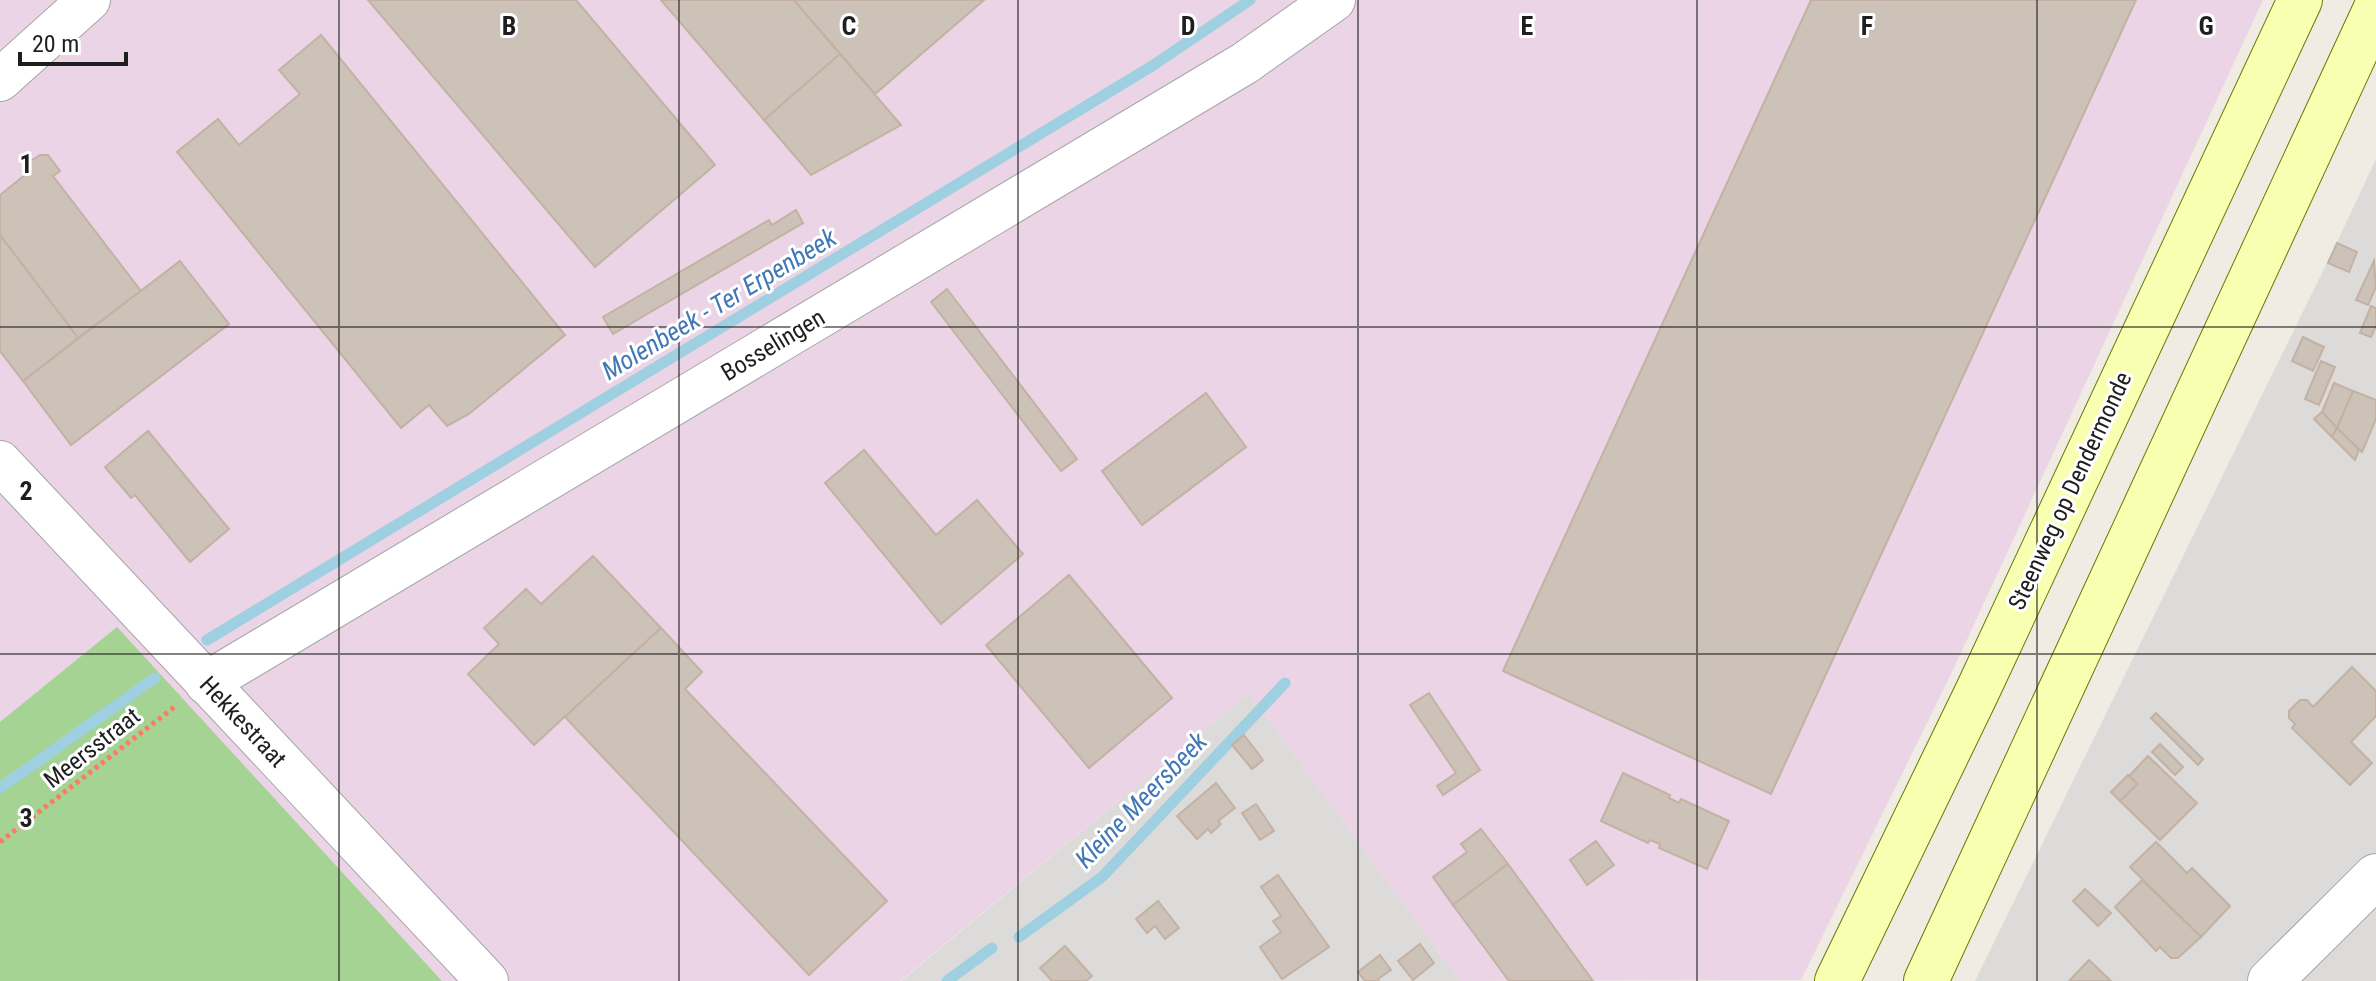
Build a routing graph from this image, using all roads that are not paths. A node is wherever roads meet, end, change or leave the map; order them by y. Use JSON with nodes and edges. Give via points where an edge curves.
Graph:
{"nodes":[{"id":1,"x":89,"y":0,"type":"edge"},
{"id":2,"x":1334,"y":0,"type":"edge"},
{"id":3,"x":2300,"y":0,"type":"edge"},
{"id":4,"x":2376,"y":8,"type":"edge"},
{"id":5,"x":0,"y":80,"type":"edge"},
{"id":6,"x":0,"y":462,"type":"edge"},
{"id":7,"x":206,"y":683,"type":"junction"},
{"id":8,"x":2376,"y":876,"type":"edge"},
{"id":9,"x":487,"y":981,"type":"edge"},
{"id":10,"x":1837,"y":981,"type":"edge"},
{"id":11,"x":1926,"y":981,"type":"edge"},
{"id":12,"x":2270,"y":981,"type":"edge"}],
"edges":[{"from":1,"to":5,"type":"street"},
{"from":2,"to":7,"type":"street","name":"Bosselingen","via":[[1245,63]]},
{"from":3,"to":10,"type":"main road","name":"Steenweg op Dendermonde"},
{"from":4,"to":11,"type":"main road"},
{"from":6,"to":7,"type":"street","name":"Hekkestraat"},
{"from":7,"to":9,"type":"street","name":"Hekkestraat"},
{"from":8,"to":12,"type":"street"}]}
